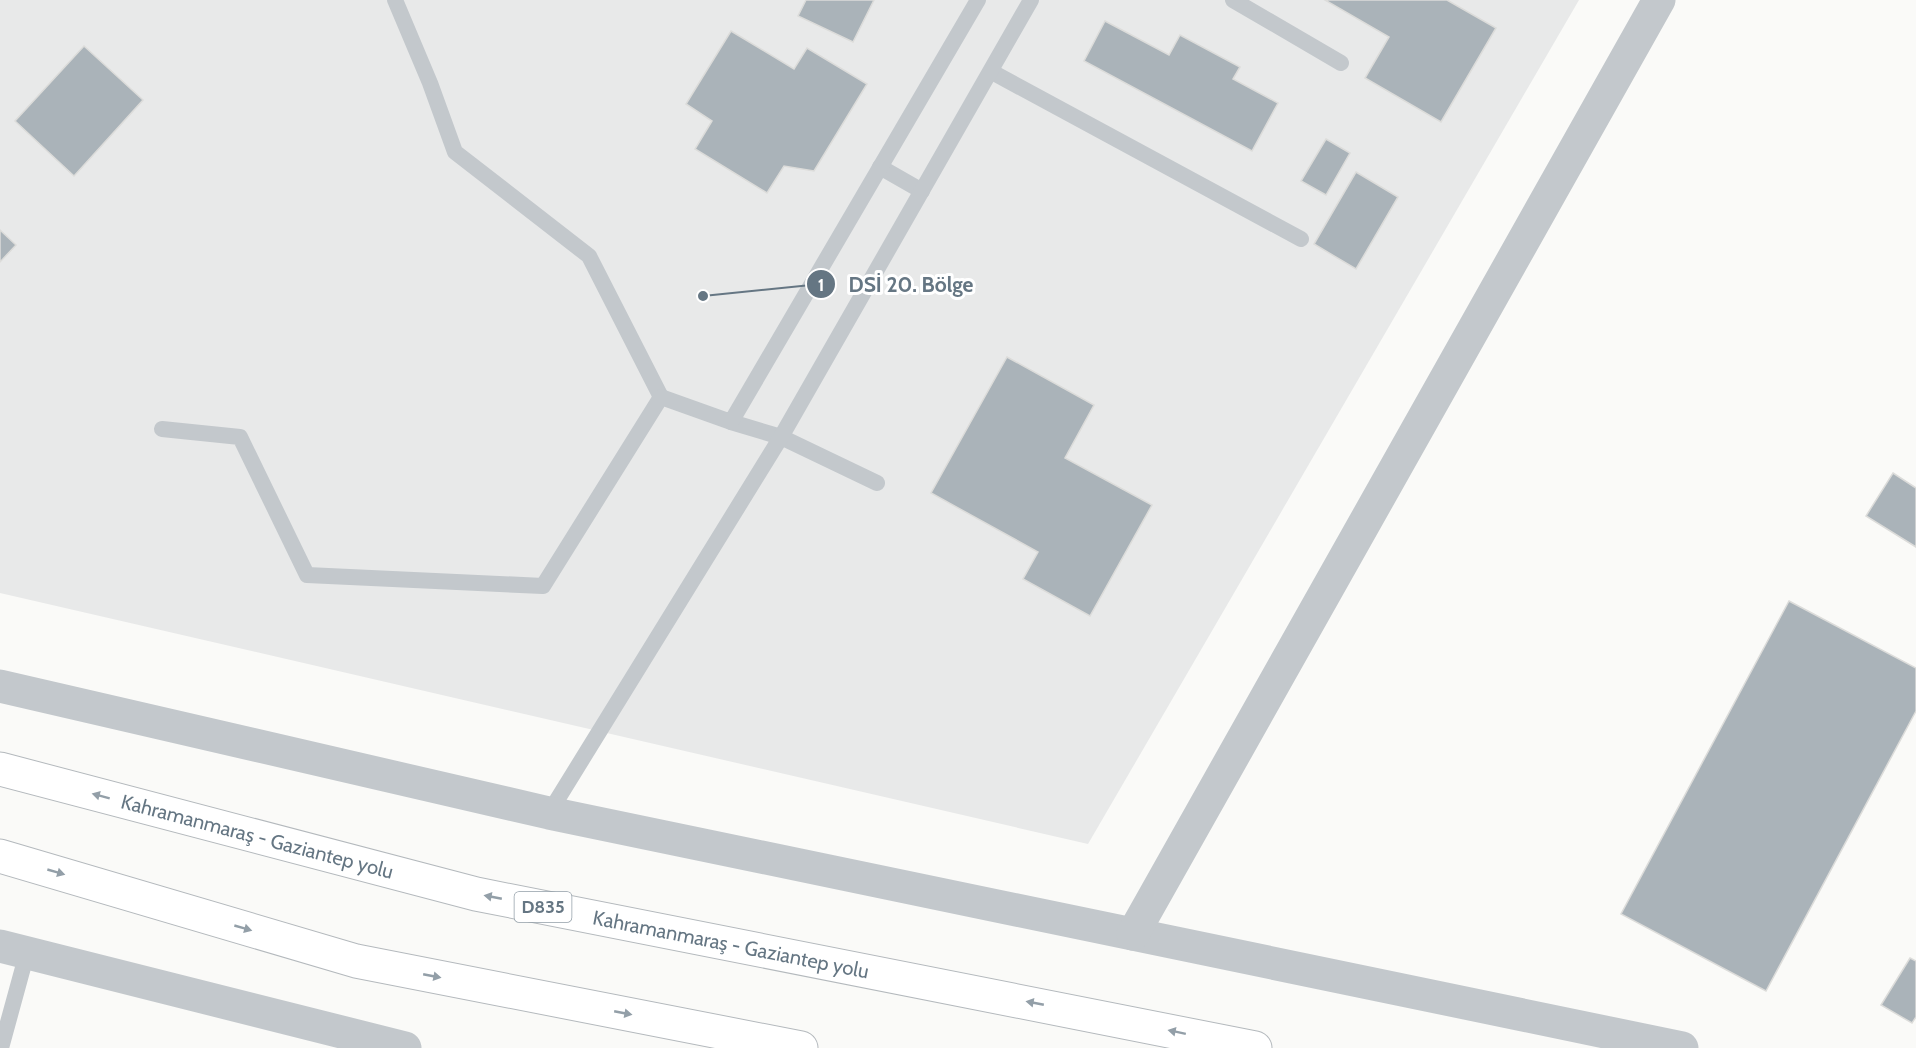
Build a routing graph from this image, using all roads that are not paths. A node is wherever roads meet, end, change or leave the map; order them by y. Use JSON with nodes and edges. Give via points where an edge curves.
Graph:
{"nodes":[{"id":1,"x":395,"y":0,"type":"edge"},
{"id":2,"x":978,"y":0,"type":"edge"},
{"id":3,"x":1031,"y":0,"type":"edge"},
{"id":4,"x":1233,"y":0,"type":"edge"},
{"id":5,"x":1659,"y":0,"type":"edge"},
{"id":6,"x":1341,"y":63,"type":"dead end"},
{"id":7,"x":992,"y":72,"type":"junction"},
{"id":8,"x":880,"y":167,"type":"junction"},
{"id":9,"x":922,"y":191,"type":"junction"},
{"id":10,"x":1301,"y":239,"type":"dead end"},
{"id":11,"x":661,"y":397,"type":"junction"},
{"id":12,"x":731,"y":422,"type":"junction"},
{"id":13,"x":162,"y":429,"type":"dead end"},
{"id":14,"x":781,"y":437,"type":"junction"},
{"id":15,"x":877,"y":483,"type":"dead end"},
{"id":16,"x":0,"y":686,"type":"edge"},
{"id":17,"x":0,"y":769,"type":"edge"},
{"id":18,"x":549,"y":813,"type":"junction"},
{"id":19,"x":0,"y":856,"type":"edge"},
{"id":20,"x":1133,"y":934,"type":"junction"},
{"id":21,"x":13,"y":950,"type":"edge"},
{"id":22,"x":318,"y":1038,"type":"edge"},
{"id":23,"x":0,"y":1048,"type":"edge"},
{"id":24,"x":405,"y":1048,"type":"edge"},
{"id":25,"x":801,"y":1048,"type":"edge"},
{"id":26,"x":1255,"y":1048,"type":"edge"},
{"id":27,"x":1682,"y":1048,"type":"edge"}],
"edges":[{"from":1,"to":11,"type":"lane","via":[[455,152],[589,256]]},
{"from":2,"to":8,"type":"lane"},
{"from":3,"to":7,"type":"lane"},
{"from":4,"to":6,"type":"lane"},
{"from":5,"to":20,"type":"street"},
{"from":7,"to":9,"type":"lane"},
{"from":7,"to":10,"type":"lane"},
{"from":8,"to":9,"type":"lane"},
{"from":8,"to":12,"type":"lane"},
{"from":9,"to":14,"type":"lane"},
{"from":11,"to":12,"type":"lane"},
{"from":11,"to":13,"type":"lane","via":[[543,586],[307,576],[240,437]]},
{"from":12,"to":14,"type":"lane"},
{"from":14,"to":15,"type":"lane"},
{"from":14,"to":18,"type":"lane"},
{"from":16,"to":18,"type":"street"},
{"from":26,"to":17,"type":"highway","name":"Kahramanmaraş - Gaziantep yolu","number":"D835","one_way":true,"via":[[476,894]]},
{"from":18,"to":20,"type":"street"},
{"from":19,"to":25,"type":"highway","one_way":true,"via":[[356,961]]},
{"from":20,"to":27,"type":"street"},
{"from":21,"to":22,"type":"street"},
{"from":21,"to":23,"type":"lane"},
{"from":22,"to":24,"type":"street"}]}
